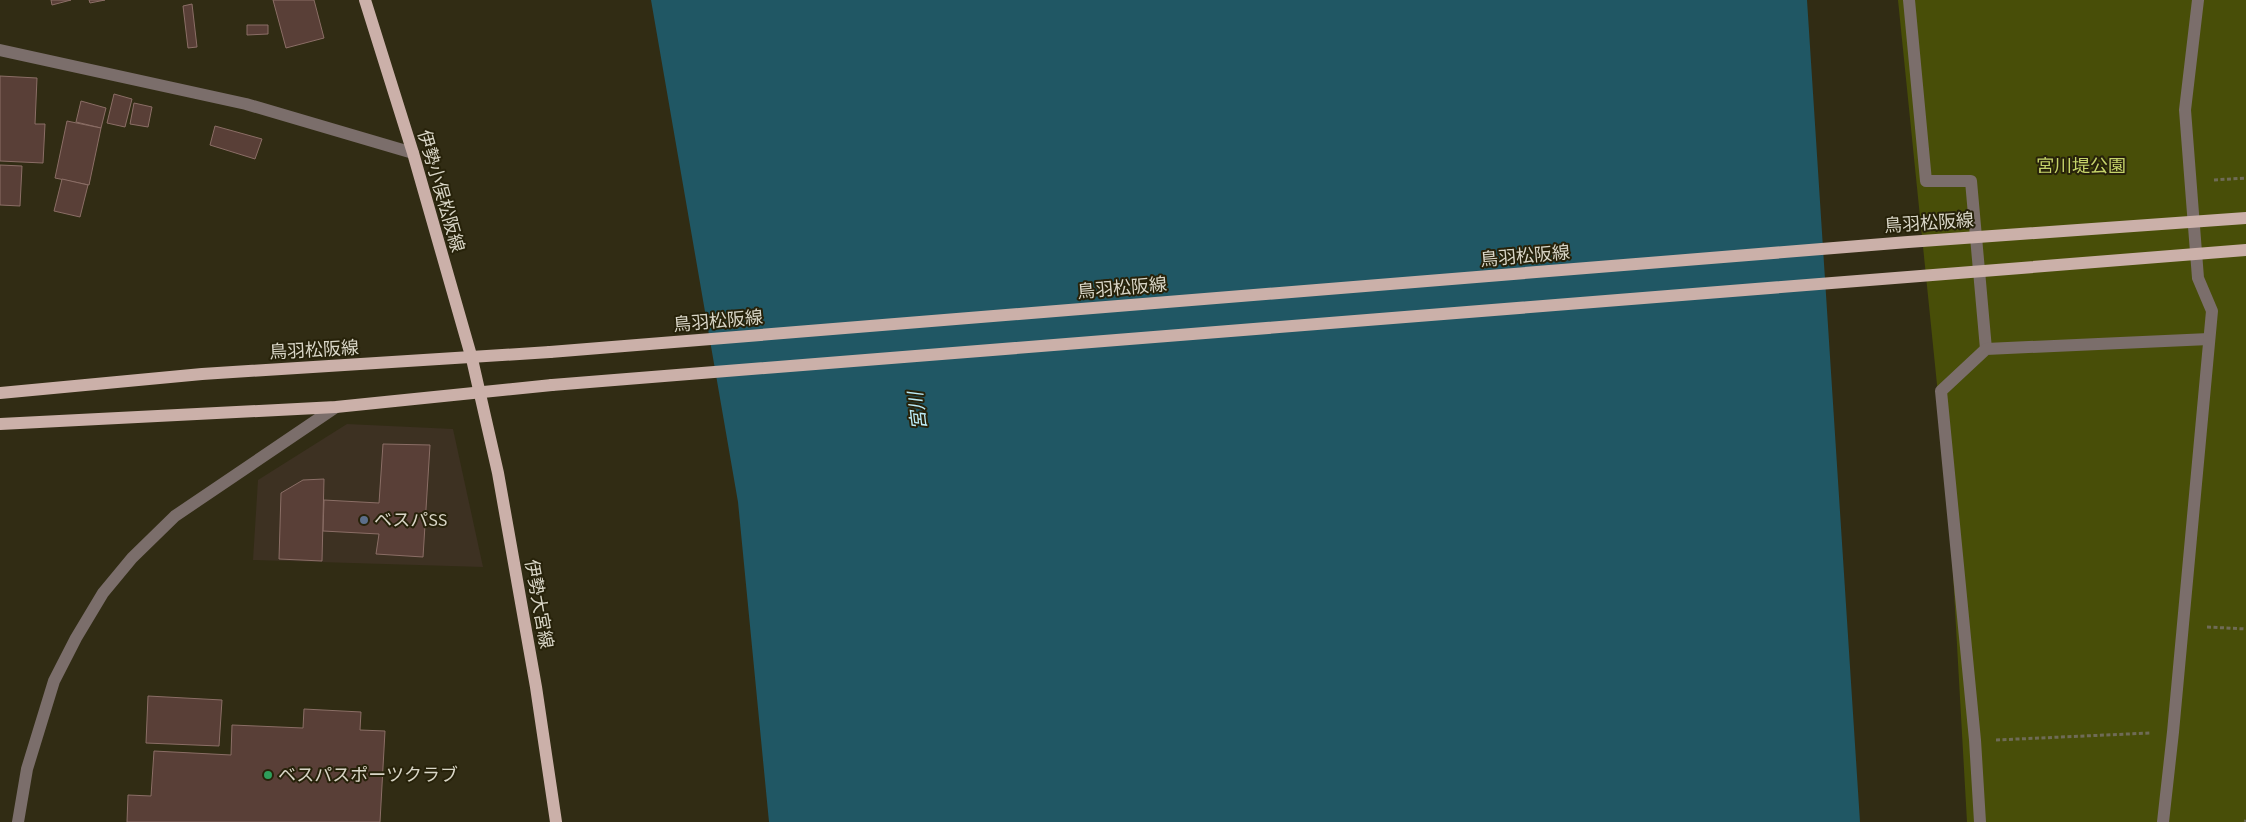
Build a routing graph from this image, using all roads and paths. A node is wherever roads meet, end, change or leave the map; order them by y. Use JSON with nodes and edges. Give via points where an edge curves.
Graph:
{"nodes":[{"id":1,"x":364,"y":0,"type":"edge"},
{"id":2,"x":1909,"y":0,"type":"edge"},
{"id":3,"x":2198,"y":0,"type":"edge"},
{"id":4,"x":0,"y":50,"type":"edge"},
{"id":5,"x":413,"y":154,"type":"junction"},
{"id":6,"x":2246,"y":178,"type":"edge"},
{"id":7,"x":2190,"y":182,"type":"junction"},
{"id":8,"x":2246,"y":218,"type":"edge"},
{"id":9,"x":2246,"y":250,"type":"edge"},
{"id":10,"x":2210,"y":339,"type":"junction"},
{"id":11,"x":1986,"y":349,"type":"junction"},
{"id":12,"x":472,"y":359,"type":"junction"},
{"id":13,"x":479,"y":393,"type":"junction"},
{"id":14,"x":0,"y":394,"type":"edge"},
{"id":15,"x":336,"y":407,"type":"junction"},
{"id":16,"x":0,"y":424,"type":"edge"},
{"id":17,"x":2182,"y":626,"type":"junction"},
{"id":18,"x":2246,"y":628,"type":"edge"},
{"id":19,"x":2173,"y":732,"type":"junction"},
{"id":20,"x":1975,"y":740,"type":"junction"},
{"id":21,"x":18,"y":822,"type":"edge"},
{"id":22,"x":556,"y":822,"type":"edge"},
{"id":23,"x":1980,"y":822,"type":"edge"},
{"id":24,"x":2163,"y":822,"type":"edge"}],
"edges":[{"from":1,"to":5,"type":"main road","name":"伊勢小俣松阪線"},
{"from":2,"to":11,"type":"street","via":[[1926,180],[1970,181]]},
{"from":3,"to":7,"type":"street","via":[[2185,110]]},
{"from":4,"to":5,"type":"street","via":[[246,104]]},
{"from":5,"to":12,"type":"main road","name":"伊勢小俣松阪線"},
{"from":6,"to":7,"type":"path"},
{"from":7,"to":10,"type":"street","via":[[2198,278],[2212,311]]},
{"from":8,"to":12,"type":"main road","name":"鳥羽松阪線","bridge":true,"via":[[1898,243]]},
{"from":9,"to":13,"type":"main road","bridge":true},
{"from":10,"to":11,"type":"street"},
{"from":10,"to":17,"type":"street"},
{"from":11,"to":20,"type":"street","via":[[1941,391]]},
{"from":12,"to":13,"type":"main road","name":"伊勢小俣松阪線"},
{"from":12,"to":14,"type":"main road","name":"鳥羽松阪線","via":[[202,374]]},
{"from":13,"to":15,"type":"main road"},
{"from":13,"to":22,"type":"main road","name":"伊勢大宮線","via":[[503,502]]},
{"from":15,"to":16,"type":"main road"},
{"from":15,"to":21,"type":"street","via":[[175,516],[132,558],[103,593],[54,681],[27,769]]},
{"from":17,"to":18,"type":"path"},
{"from":17,"to":19,"type":"street"},
{"from":19,"to":20,"type":"path"},
{"from":19,"to":24,"type":"street"},
{"from":20,"to":23,"type":"street"}]}
